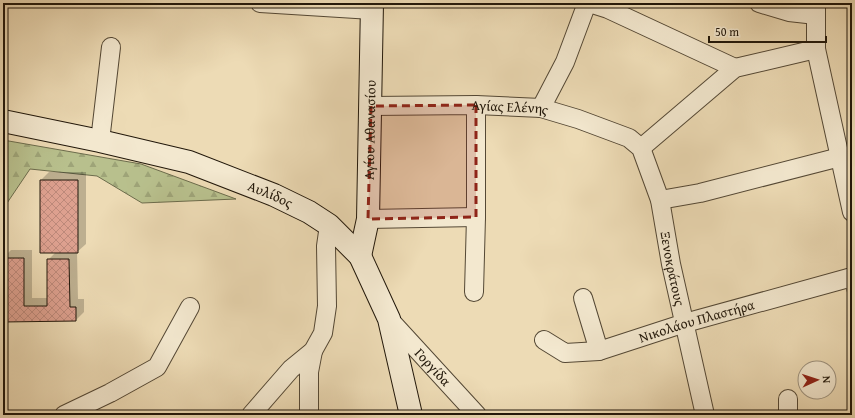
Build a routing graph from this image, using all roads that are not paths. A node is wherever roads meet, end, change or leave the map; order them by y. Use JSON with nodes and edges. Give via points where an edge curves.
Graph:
{"nodes":[{"id":1,"x":260,"y":3,"type":"edge"},
{"id":2,"x":588,"y":3,"type":"edge"},
{"id":3,"x":759,"y":3,"type":"edge"},
{"id":4,"x":372,"y":7,"type":"edge"},
{"id":5,"x":816,"y":9,"type":"edge"},
{"id":6,"x":111,"y":47,"type":"dead end"},
{"id":7,"x":816,"y":49,"type":"junction"},
{"id":8,"x":734,"y":68,"type":"junction"},
{"id":9,"x":476,"y":105,"type":"junction"},
{"id":10,"x":371,"y":106,"type":"junction"},
{"id":11,"x":541,"y":108,"type":"junction"},
{"id":12,"x":3,"y":121,"type":"edge"},
{"id":13,"x":100,"y":141,"type":"junction"},
{"id":14,"x":641,"y":148,"type":"junction"},
{"id":15,"x":840,"y":157,"type":"junction"},
{"id":16,"x":660,"y":200,"type":"junction"},
{"id":17,"x":852,"y":212,"type":"edge"},
{"id":18,"x":476,"y":217,"type":"junction"},
{"id":19,"x":368,"y":219,"type":"junction"},
{"id":20,"x":329,"y":226,"type":"junction"},
{"id":21,"x":360,"y":256,"type":"junction"},
{"id":22,"x":851,"y":282,"type":"edge"},
{"id":23,"x":474,"y":292,"type":"dead end"},
{"id":24,"x":583,"y":298,"type":"dead end"},
{"id":25,"x":190,"y":306,"type":"dead end"},
{"id":26,"x":389,"y":319,"type":"junction"},
{"id":27,"x":685,"y":323,"type":"junction"},
{"id":28,"x":544,"y":340,"type":"dead end"},
{"id":29,"x":313,"y":351,"type":"junction"},
{"id":30,"x":600,"y":351,"type":"junction"},
{"id":31,"x":64,"y":415,"type":"edge"},
{"id":32,"x":250,"y":415,"type":"edge"},
{"id":33,"x":309,"y":415,"type":"edge"},
{"id":34,"x":411,"y":415,"type":"edge"},
{"id":35,"x":477,"y":415,"type":"edge"},
{"id":36,"x":705,"y":415,"type":"edge"}],
"edges":[{"from":1,"to":4,"type":"street"},
{"from":2,"to":8,"type":"street","via":[[608,9]]},
{"from":2,"to":11,"type":"street","via":[[565,62]]},
{"from":3,"to":5,"type":"street","via":[[790,12]]},
{"from":4,"to":10,"type":"main road","name":"Αγίου Αθανασίου"},
{"from":5,"to":7,"type":"street"},
{"from":6,"to":13,"type":"street"},
{"from":7,"to":8,"type":"street"},
{"from":7,"to":15,"type":"street"},
{"from":8,"to":14,"type":"street"},
{"from":9,"to":10,"type":"street","name":"Αγίας Ελένης"},
{"from":9,"to":11,"type":"street","name":"Αγίας Ελένης"},
{"from":9,"to":18,"type":"street"},
{"from":10,"to":19,"type":"main road","name":"Αγίου Αθανασίου"},
{"from":11,"to":14,"type":"street","name":"Αγίας Ελένης","via":[[629,138]]},
{"from":12,"to":13,"type":"main road","name":"Αυλίδος"},
{"from":13,"to":20,"type":"main road","name":"Αυλίδος","via":[[189,162],[274,195]]},
{"from":14,"to":16,"type":"street","name":"Ξενοκράτους"},
{"from":15,"to":16,"type":"street","via":[[700,193]]},
{"from":15,"to":17,"type":"street"},
{"from":16,"to":27,"type":"street","name":"Ξενοκράτους"},
{"from":18,"to":19,"type":"street"},
{"from":18,"to":23,"type":"street"},
{"from":19,"to":21,"type":"main road","name":"Αγίου Αθανασίου"},
{"from":20,"to":21,"type":"main road","name":"Αυλίδος"},
{"from":20,"to":29,"type":"street","via":[[326,246],[327,306],[323,333]]},
{"from":21,"to":26,"type":"main road","name":"Αυλίδος"},
{"from":22,"to":27,"type":"street","name":"Νικολάου Πλαστήρα"},
{"from":24,"to":30,"type":"street"},
{"from":25,"to":31,"type":"street","via":[[157,366]]},
{"from":26,"to":34,"type":"main road","name":"Αυλίδος"},
{"from":26,"to":35,"type":"street","name":"Γοργίδα"},
{"from":27,"to":30,"type":"street","name":"Νικολάου Πλαστήρα"},
{"from":27,"to":36,"type":"street","name":"Ξενοκράτους"},
{"from":28,"to":30,"type":"street","name":"Νικολάου Πλαστήρα","via":[[565,353]]},
{"from":29,"to":32,"type":"street","via":[[292,368]]},
{"from":29,"to":33,"type":"street","via":[[309,372]]}]}
